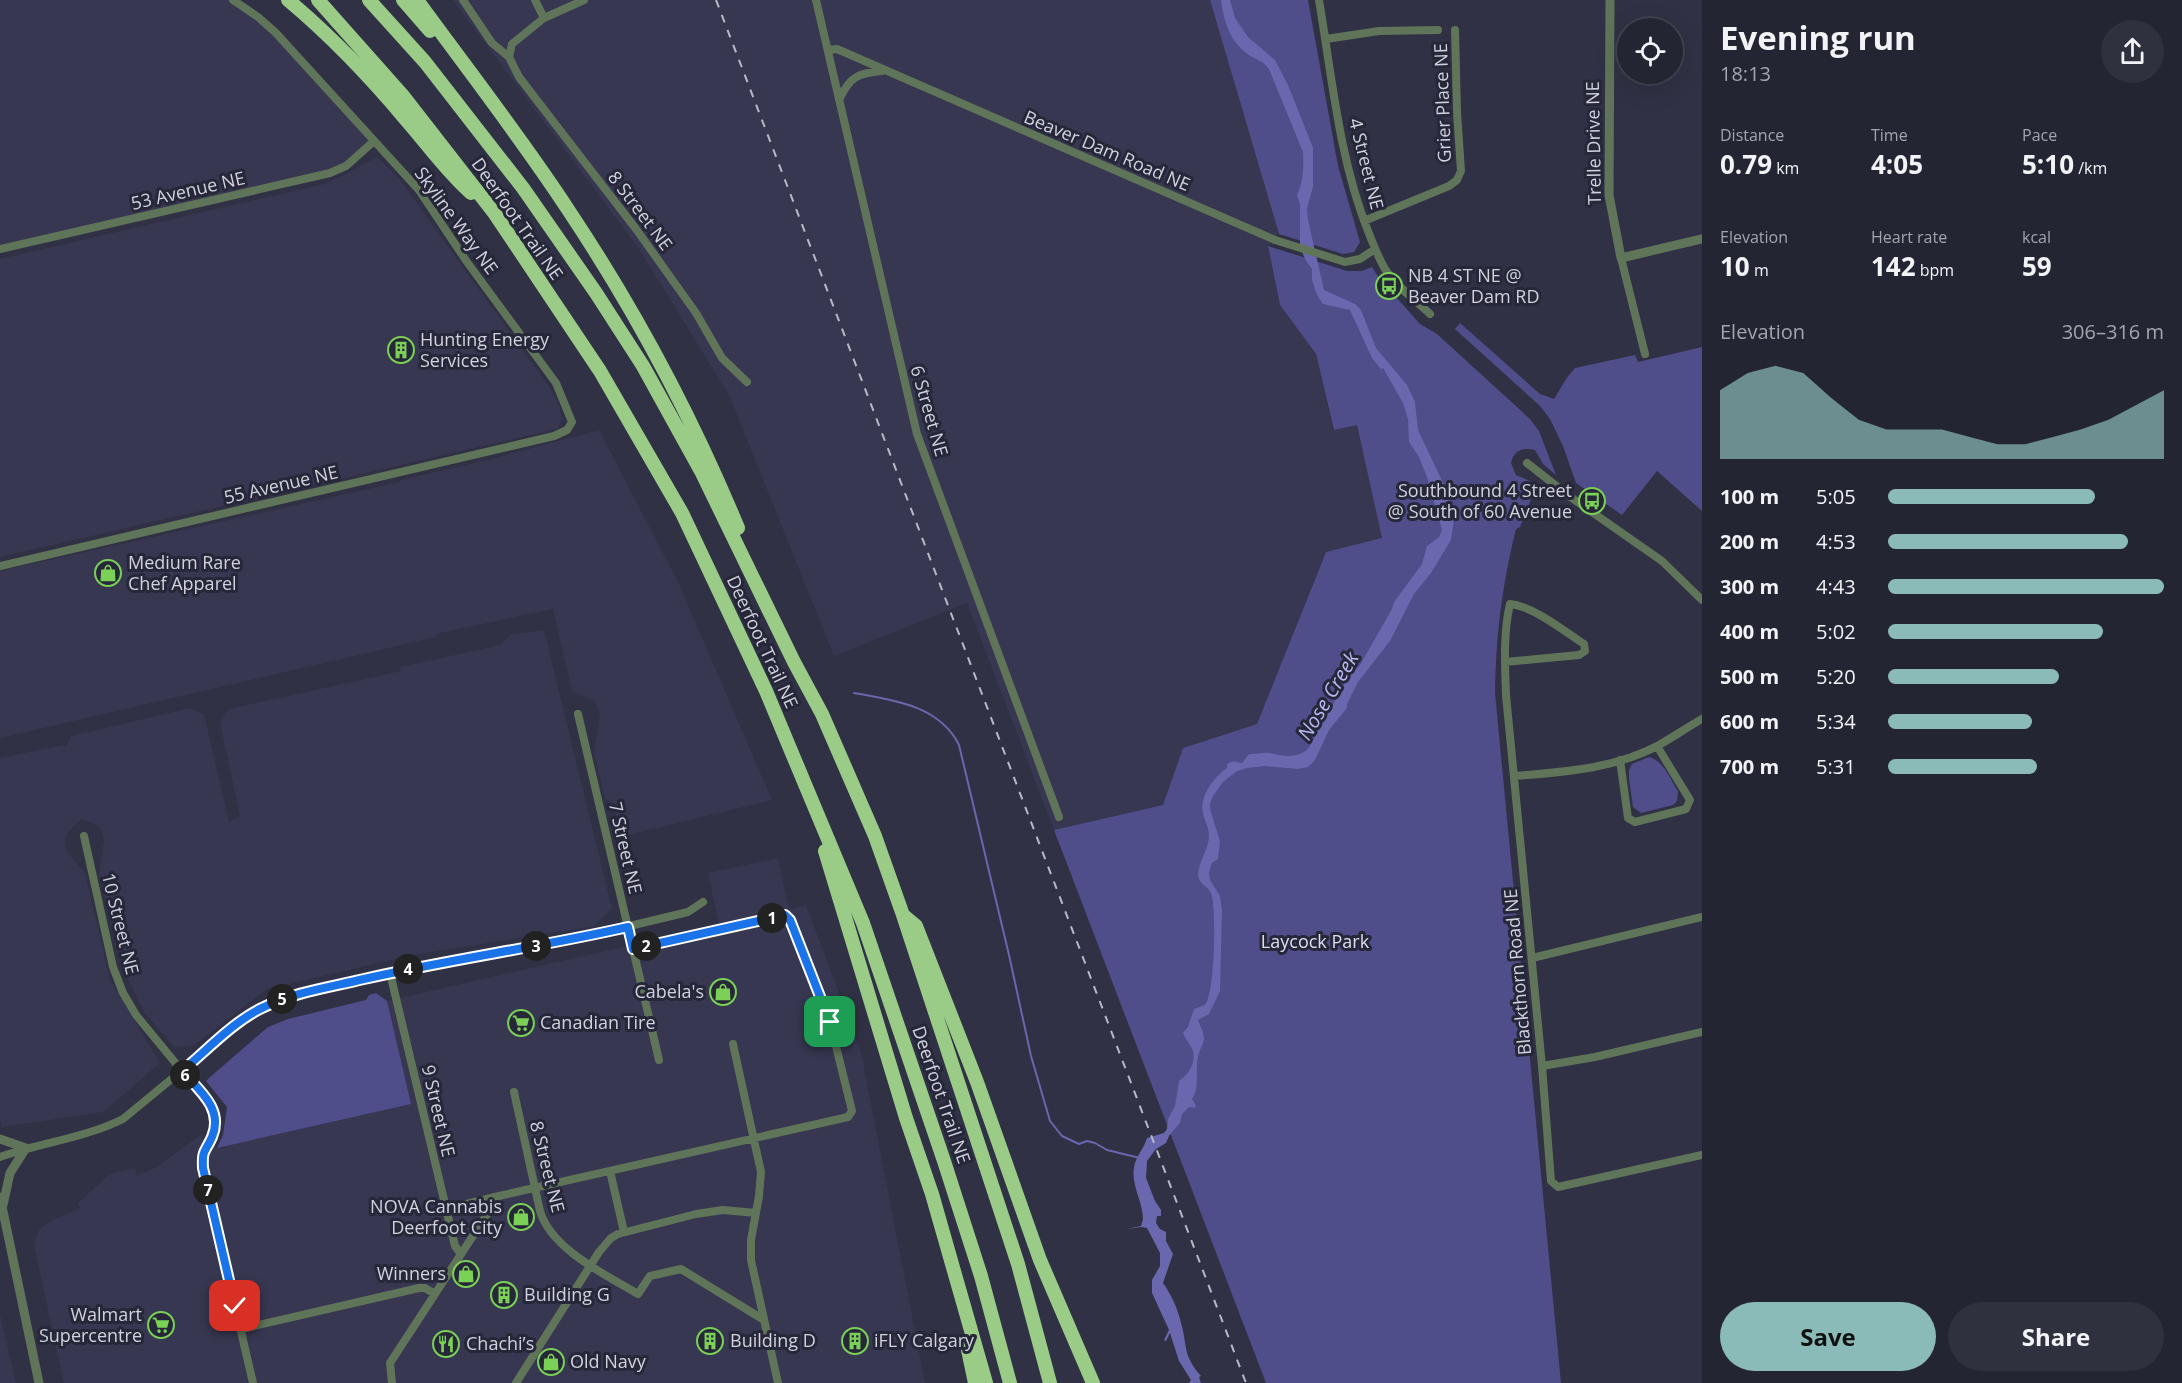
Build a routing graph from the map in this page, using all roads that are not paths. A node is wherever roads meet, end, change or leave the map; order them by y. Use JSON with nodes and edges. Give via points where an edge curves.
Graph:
{"nodes":[{"id":1,"x":233,"y":0,"type":"edge"},
{"id":2,"x":288,"y":0,"type":"edge"},
{"id":3,"x":318,"y":0,"type":"edge"},
{"id":4,"x":369,"y":0,"type":"edge"},
{"id":5,"x":402,"y":0,"type":"edge"},
{"id":6,"x":417,"y":0,"type":"edge"},
{"id":7,"x":463,"y":0,"type":"edge"},
{"id":8,"x":535,"y":0,"type":"edge"},
{"id":9,"x":584,"y":0,"type":"edge"},
{"id":10,"x":816,"y":0,"type":"edge"},
{"id":11,"x":1319,"y":0,"type":"edge"},
{"id":12,"x":1610,"y":0,"type":"edge"},
{"id":13,"x":544,"y":18,"type":"junction"},
{"id":14,"x":1438,"y":30,"type":"dead end"},
{"id":15,"x":1455,"y":30,"type":"dead end"},
{"id":16,"x":1326,"y":39,"type":"junction"},
{"id":17,"x":829,"y":50,"type":"junction"},
{"id":18,"x":509,"y":57,"type":"junction"},
{"id":19,"x":883,"y":71,"type":"junction"},
{"id":20,"x":840,"y":98,"type":"junction"},
{"id":21,"x":374,"y":141,"type":"junction"},
{"id":22,"x":568,"y":208,"type":"junction"},
{"id":23,"x":495,"y":214,"type":"junction"},
{"id":24,"x":1364,"y":221,"type":"junction"},
{"id":25,"x":1702,"y":239,"type":"edge"},
{"id":26,"x":0,"y":249,"type":"edge"},
{"id":27,"x":1375,"y":249,"type":"junction"},
{"id":28,"x":1621,"y":258,"type":"junction"},
{"id":29,"x":1430,"y":314,"type":"dead end"},
{"id":30,"x":1645,"y":354,"type":"dead end"},
{"id":31,"x":747,"y":382,"type":"dead end"},
{"id":32,"x":567,"y":430,"type":"joint"},
{"id":33,"x":1527,"y":463,"type":"dead end"},
{"id":34,"x":0,"y":566,"type":"edge"},
{"id":35,"x":1702,"y":600,"type":"edge"},
{"id":36,"x":794,"y":662,"type":"junction"},
{"id":37,"x":1505,"y":662,"type":"junction"},
{"id":38,"x":766,"y":691,"type":"junction"},
{"id":39,"x":578,"y":714,"type":"dead end"},
{"id":40,"x":1702,"y":719,"type":"edge"},
{"id":41,"x":1657,"y":746,"type":"junction"},
{"id":42,"x":1620,"y":760,"type":"junction"},
{"id":43,"x":1515,"y":776,"type":"junction"},
{"id":44,"x":1059,"y":817,"type":"dead end"},
{"id":45,"x":84,"y":836,"type":"dead end"},
{"id":46,"x":703,"y":902,"type":"dead end"},
{"id":47,"x":903,"y":915,"type":"junction"},
{"id":48,"x":1702,"y":917,"type":"edge"},
{"id":49,"x":628,"y":927,"type":"junction"},
{"id":50,"x":633,"y":949,"type":"junction"},
{"id":51,"x":1532,"y":958,"type":"junction"},
{"id":52,"x":390,"y":973,"type":"junction"},
{"id":53,"x":1702,"y":1032,"type":"edge"},
{"id":54,"x":733,"y":1044,"type":"dead end"},
{"id":55,"x":659,"y":1060,"type":"dead end"},
{"id":56,"x":1542,"y":1066,"type":"junction"},
{"id":57,"x":182,"y":1071,"type":"junction"},
{"id":58,"x":514,"y":1092,"type":"dead end"},
{"id":59,"x":754,"y":1137,"type":"junction"},
{"id":60,"x":0,"y":1139,"type":"edge"},
{"id":61,"x":26,"y":1148,"type":"junction"},
{"id":62,"x":1702,"y":1155,"type":"edge"},
{"id":63,"x":0,"y":1157,"type":"edge"},
{"id":64,"x":610,"y":1171,"type":"junction"},
{"id":65,"x":535,"y":1188,"type":"junction"},
{"id":66,"x":932,"y":1194,"type":"junction"},
{"id":67,"x":499,"y":1196,"type":"junction"},
{"id":68,"x":0,"y":1197,"type":"edge"},
{"id":69,"x":1,"y":1206,"type":"edge"},
{"id":70,"x":446,"y":1209,"type":"junction"},
{"id":71,"x":756,"y":1213,"type":"junction"},
{"id":72,"x":624,"y":1232,"type":"junction"},
{"id":73,"x":461,"y":1254,"type":"junction"},
{"id":74,"x":590,"y":1266,"type":"junction"},
{"id":75,"x":435,"y":1294,"type":"junction"},
{"id":76,"x":764,"y":1320,"type":"junction"},
{"id":77,"x":241,"y":1329,"type":"junction"},
{"id":78,"x":1081,"y":1353,"type":"junction"},
{"id":79,"x":39,"y":1383,"type":"edge"},
{"id":80,"x":253,"y":1383,"type":"edge"},
{"id":81,"x":392,"y":1383,"type":"edge"},
{"id":82,"x":516,"y":1383,"type":"edge"},
{"id":83,"x":778,"y":1383,"type":"edge"},
{"id":84,"x":975,"y":1383,"type":"edge"},
{"id":85,"x":986,"y":1383,"type":"edge"},
{"id":86,"x":1010,"y":1383,"type":"edge"},
{"id":87,"x":1050,"y":1383,"type":"edge"},
{"id":88,"x":1093,"y":1383,"type":"edge"},
{"id":89,"x":1098,"y":1383,"type":"edge"}],
"edges":[{"from":1,"to":21,"type":"street","name":"Skyline Way NE","via":[[275,32]]},
{"from":2,"to":23,"type":"highway","via":[[346,54],[457,181]]},
{"from":3,"to":23,"type":"highway","name":"Deerfoot Trail NE","via":[[404,97]]},
{"from":4,"to":36,"type":"highway","name":"Deerfoot Trail NE","via":[[487,140],[596,292],[701,471]]},
{"from":5,"to":22,"type":"highway","via":[[448,51]]},
{"from":6,"to":22,"type":"highway"},
{"from":7,"to":18,"type":"street","name":"8 Street NE","via":[[492,43]]},
{"from":8,"to":13,"type":"street"},
{"from":9,"to":13,"type":"street"},
{"from":10,"to":17,"type":"street","name":"6 Street NE"},
{"from":11,"to":16,"type":"street","name":"4 Street NE"},
{"from":12,"to":28,"type":"street","name":"Trelle Drive NE","via":[[1609,195]]},
{"from":13,"to":18,"type":"street","via":[[513,44]]},
{"from":14,"to":16,"type":"street","via":[[1378,31]]},
{"from":15,"to":24,"type":"street","name":"Grier Place NE","via":[[1461,171],[1457,180]]},
{"from":16,"to":24,"type":"street","name":"4 Street NE","via":[[1353,190]]},
{"from":17,"to":19,"type":"street","name":"Beaver Dam Road NE","via":[[837,49]]},
{"from":17,"to":20,"type":"street","name":"6 Street NE"},
{"from":18,"to":31,"type":"street","name":"8 Street NE","via":[[519,77],[690,305],[722,358]]},
{"from":19,"to":20,"type":"street","via":[[865,72],[854,78]]},
{"from":19,"to":27,"type":"street","name":"Beaver Dam Road NE","via":[[1275,240],[1354,262]]},
{"from":20,"to":44,"type":"street","name":"6 Street NE","via":[[917,434]]},
{"from":21,"to":26,"type":"street","name":"53 Avenue NE","via":[[346,166],[330,173]]},
{"from":21,"to":32,"type":"street","name":"Skyline Way NE","via":[[419,190],[556,383],[572,422]]},
{"from":22,"to":36,"type":"highway","via":[[619,290],[712,466]]},
{"from":23,"to":38,"type":"highway","name":"Deerfoot Trail NE","via":[[643,442],[682,513]]},
{"from":24,"to":27,"type":"street","name":"4 Street NE"},
{"from":25,"to":28,"type":"street"},
{"from":27,"to":29,"type":"street","name":"4 Street NE","via":[[1393,280]]},
{"from":28,"to":30,"type":"street","name":"Trelle Drive NE"},
{"from":32,"to":34,"type":"street","name":"55 Avenue NE","via":[[543,439]]},
{"from":33,"to":35,"type":"street","via":[[1662,561]]},
{"from":36,"to":47,"type":"highway","name":"Deerfoot Trail NE","via":[[822,714],[871,826]]},
{"from":37,"to":37,"type":"street","name":"Blackthorn Road NE","via":[[1510,604],[1520,605],[1584,644],[1585,651],[1579,655]]},
{"from":37,"to":43,"type":"street","name":"Blackthorn Road NE"},
{"from":38,"to":66,"type":"highway","via":[[769,711],[824,848]]},
{"from":38,"to":86,"type":"highway","name":"Deerfoot Trail NE","via":[[863,923],[981,1276]]},
{"from":39,"to":49,"type":"street","name":"7 Street NE"},
{"from":40,"to":41,"type":"street"},
{"from":41,"to":42,"type":"street"},
{"from":41,"to":42,"type":"street","via":[[1690,800],[1686,809],[1635,822],[1628,818]]},
{"from":42,"to":43,"type":"street","via":[[1570,772]]},
{"from":43,"to":51,"type":"street","name":"Blackthorn Road NE"},
{"from":45,"to":57,"type":"street","name":"10 Street NE","via":[[113,967],[123,993]]},
{"from":46,"to":49,"type":"street","via":[[688,912]]},
{"from":47,"to":78,"type":"highway","via":[[916,926],[1040,1260]]},
{"from":47,"to":87,"type":"highway","name":"Deerfoot Trail NE","via":[[1018,1264]]},
{"from":48,"to":51,"type":"street"},
{"from":49,"to":50,"type":"street","name":"7 Street NE"},
{"from":49,"to":52,"type":"street"},
{"from":50,"to":55,"type":"street","name":"7 Street NE"},
{"from":50,"to":59,"type":"street","via":[[785,915],[790,920],[830,1022],[852,1111],[848,1117]]},
{"from":51,"to":56,"type":"street","name":"Blackthorn Road NE"},
{"from":52,"to":57,"type":"street","via":[[290,996],[262,1008]]},
{"from":52,"to":70,"type":"street","name":"9 Street NE"},
{"from":53,"to":56,"type":"street"},
{"from":54,"to":59,"type":"street"},
{"from":56,"to":62,"type":"street","name":"Blackthorn Road NE","via":[[1551,1181],[1558,1187]]},
{"from":57,"to":61,"type":"street","via":[[136,1109],[105,1128]]},
{"from":57,"to":77,"type":"street","name":"10 Street NE","via":[[211,1103],[215,1114],[212,1137],[202,1153],[203,1168]]},
{"from":58,"to":65,"type":"street","name":"8 Street NE"},
{"from":59,"to":64,"type":"street"},
{"from":59,"to":71,"type":"street","via":[[761,1172]]},
{"from":60,"to":61,"type":"street"},
{"from":61,"to":63,"type":"street"},
{"from":61,"to":69,"type":"street","via":[[10,1173]]},
{"from":64,"to":65,"type":"street"},
{"from":64,"to":72,"type":"street"},
{"from":65,"to":67,"type":"street"},
{"from":65,"to":74,"type":"street","name":"8 Street NE","via":[[548,1230]]},
{"from":66,"to":84,"type":"highway"},
{"from":66,"to":85,"type":"highway"},
{"from":67,"to":70,"type":"street"},
{"from":67,"to":73,"type":"street"},
{"from":68,"to":69,"type":"street"},
{"from":69,"to":79,"type":"street"},
{"from":70,"to":73,"type":"street","name":"9 Street NE","via":[[454,1246]]},
{"from":71,"to":72,"type":"street","via":[[708,1211]]},
{"from":71,"to":76,"type":"street","via":[[750,1249]]},
{"from":72,"to":74,"type":"street","via":[[604,1244]]},
{"from":73,"to":75,"type":"street"},
{"from":74,"to":76,"type":"street","name":"8 Street NE","via":[[638,1294],[650,1276],[681,1269]]},
{"from":74,"to":82,"type":"street"},
{"from":75,"to":77,"type":"street","via":[[419,1288]]},
{"from":75,"to":81,"type":"street","via":[[390,1363]]},
{"from":76,"to":83,"type":"street"},
{"from":77,"to":80,"type":"street"},
{"from":78,"to":88,"type":"highway"},
{"from":78,"to":89,"type":"highway"}]}
